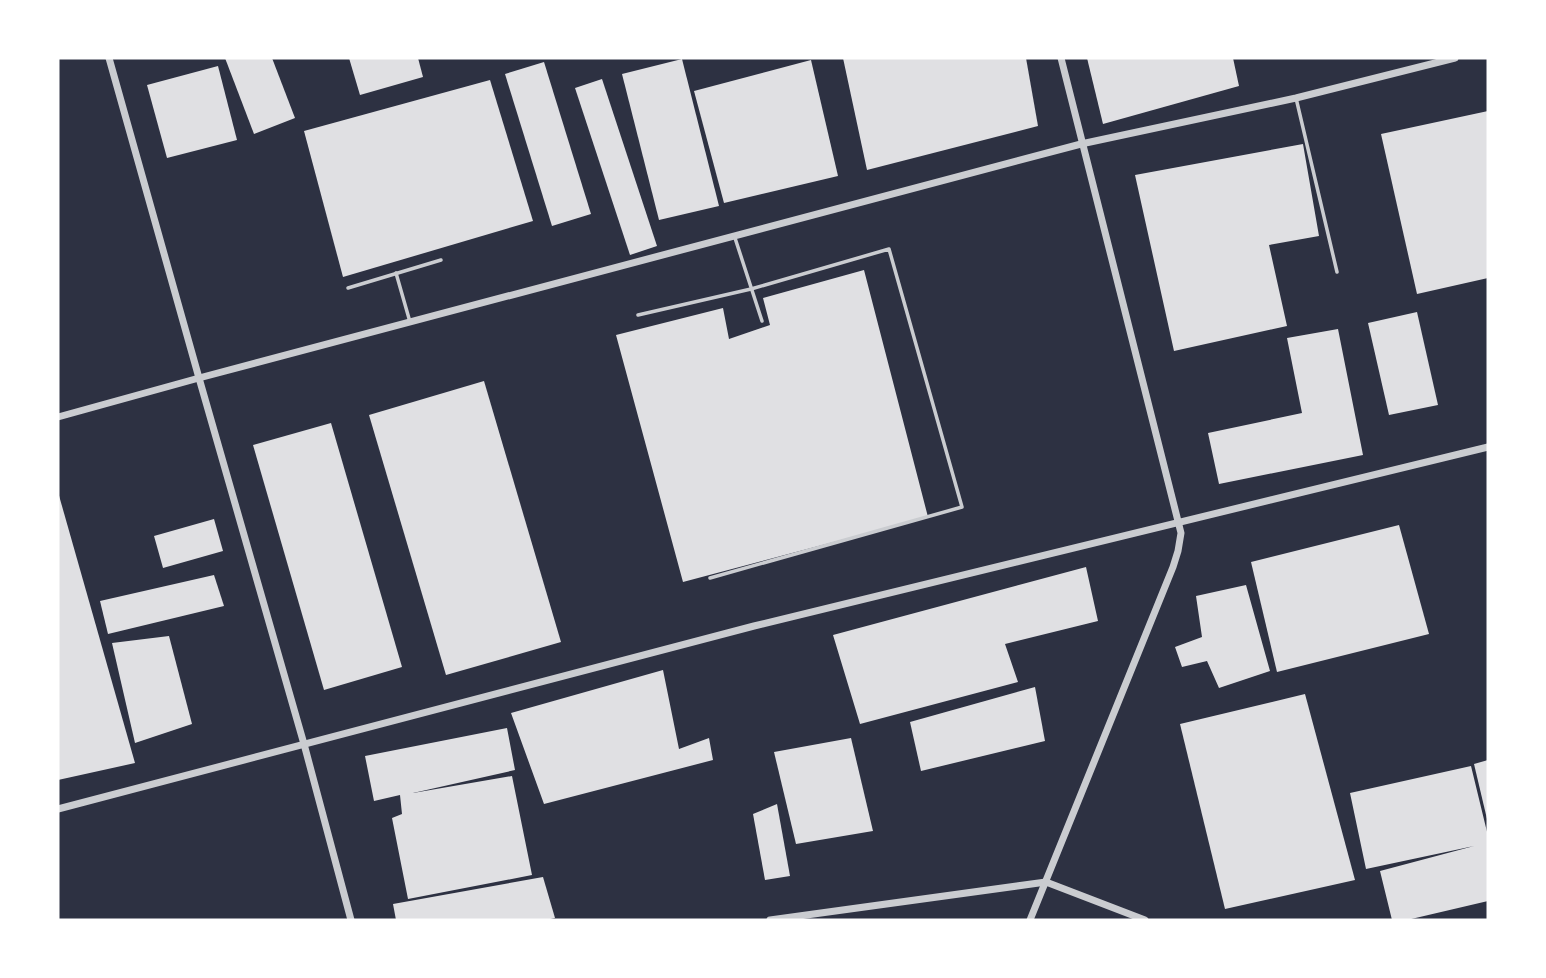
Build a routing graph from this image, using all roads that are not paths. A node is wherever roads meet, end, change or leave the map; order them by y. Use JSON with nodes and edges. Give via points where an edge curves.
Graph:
{"nodes":[{"id":1,"x":109,"y":58,"type":"edge"},
{"id":2,"x":1061,"y":58,"type":"edge"},
{"id":3,"x":1455,"y":58,"type":"edge"},
{"id":4,"x":1296,"y":98,"type":"junction"},
{"id":5,"x":1081,"y":144,"type":"junction"},
{"id":6,"x":734,"y":236,"type":"junction"},
{"id":7,"x":441,"y":260,"type":"dead end"},
{"id":8,"x":1337,"y":272,"type":"dead end"},
{"id":9,"x":396,"y":273,"type":"junction"},
{"id":10,"x":348,"y":288,"type":"dead end"},
{"id":11,"x":751,"y":289,"type":"junction"},
{"id":12,"x":638,"y":315,"type":"dead end"},
{"id":13,"x":762,"y":321,"type":"dead end"},
{"id":14,"x":410,"y":322,"type":"junction"},
{"id":15,"x":199,"y":378,"type":"junction"},
{"id":16,"x":58,"y":417,"type":"edge"},
{"id":17,"x":1488,"y":447,"type":"edge"},
{"id":18,"x":1179,"y":522,"type":"junction"},
{"id":19,"x":710,"y":578,"type":"dead end"},
{"id":20,"x":304,"y":744,"type":"junction"},
{"id":21,"x":58,"y":808,"type":"edge"},
{"id":22,"x":1046,"y":882,"type":"junction"},
{"id":23,"x":351,"y":920,"type":"edge"},
{"id":24,"x":770,"y":920,"type":"edge"},
{"id":25,"x":1030,"y":920,"type":"edge"},
{"id":26,"x":1145,"y":920,"type":"edge"}],
"edges":[{"from":1,"to":15,"type":"street"},
{"from":2,"to":5,"type":"street"},
{"from":3,"to":4,"type":"street"},
{"from":4,"to":5,"type":"street"},
{"from":4,"to":8,"type":"lane"},
{"from":5,"to":6,"type":"street"},
{"from":5,"to":18,"type":"street"},
{"from":6,"to":11,"type":"lane"},
{"from":6,"to":14,"type":"street"},
{"from":7,"to":9,"type":"lane"},
{"from":9,"to":10,"type":"lane"},
{"from":9,"to":14,"type":"lane"},
{"from":11,"to":12,"type":"lane"},
{"from":11,"to":13,"type":"lane"},
{"from":11,"to":19,"type":"lane","via":[[889,249],[962,508]]},
{"from":14,"to":15,"type":"street"},
{"from":15,"to":16,"type":"street"},
{"from":15,"to":20,"type":"street"},
{"from":17,"to":18,"type":"street"},
{"from":18,"to":20,"type":"street"},
{"from":18,"to":22,"type":"street","via":[[1173,567]]},
{"from":20,"to":21,"type":"street"},
{"from":20,"to":23,"type":"street"},
{"from":22,"to":24,"type":"street"},
{"from":22,"to":25,"type":"street"},
{"from":22,"to":26,"type":"street"}]}
